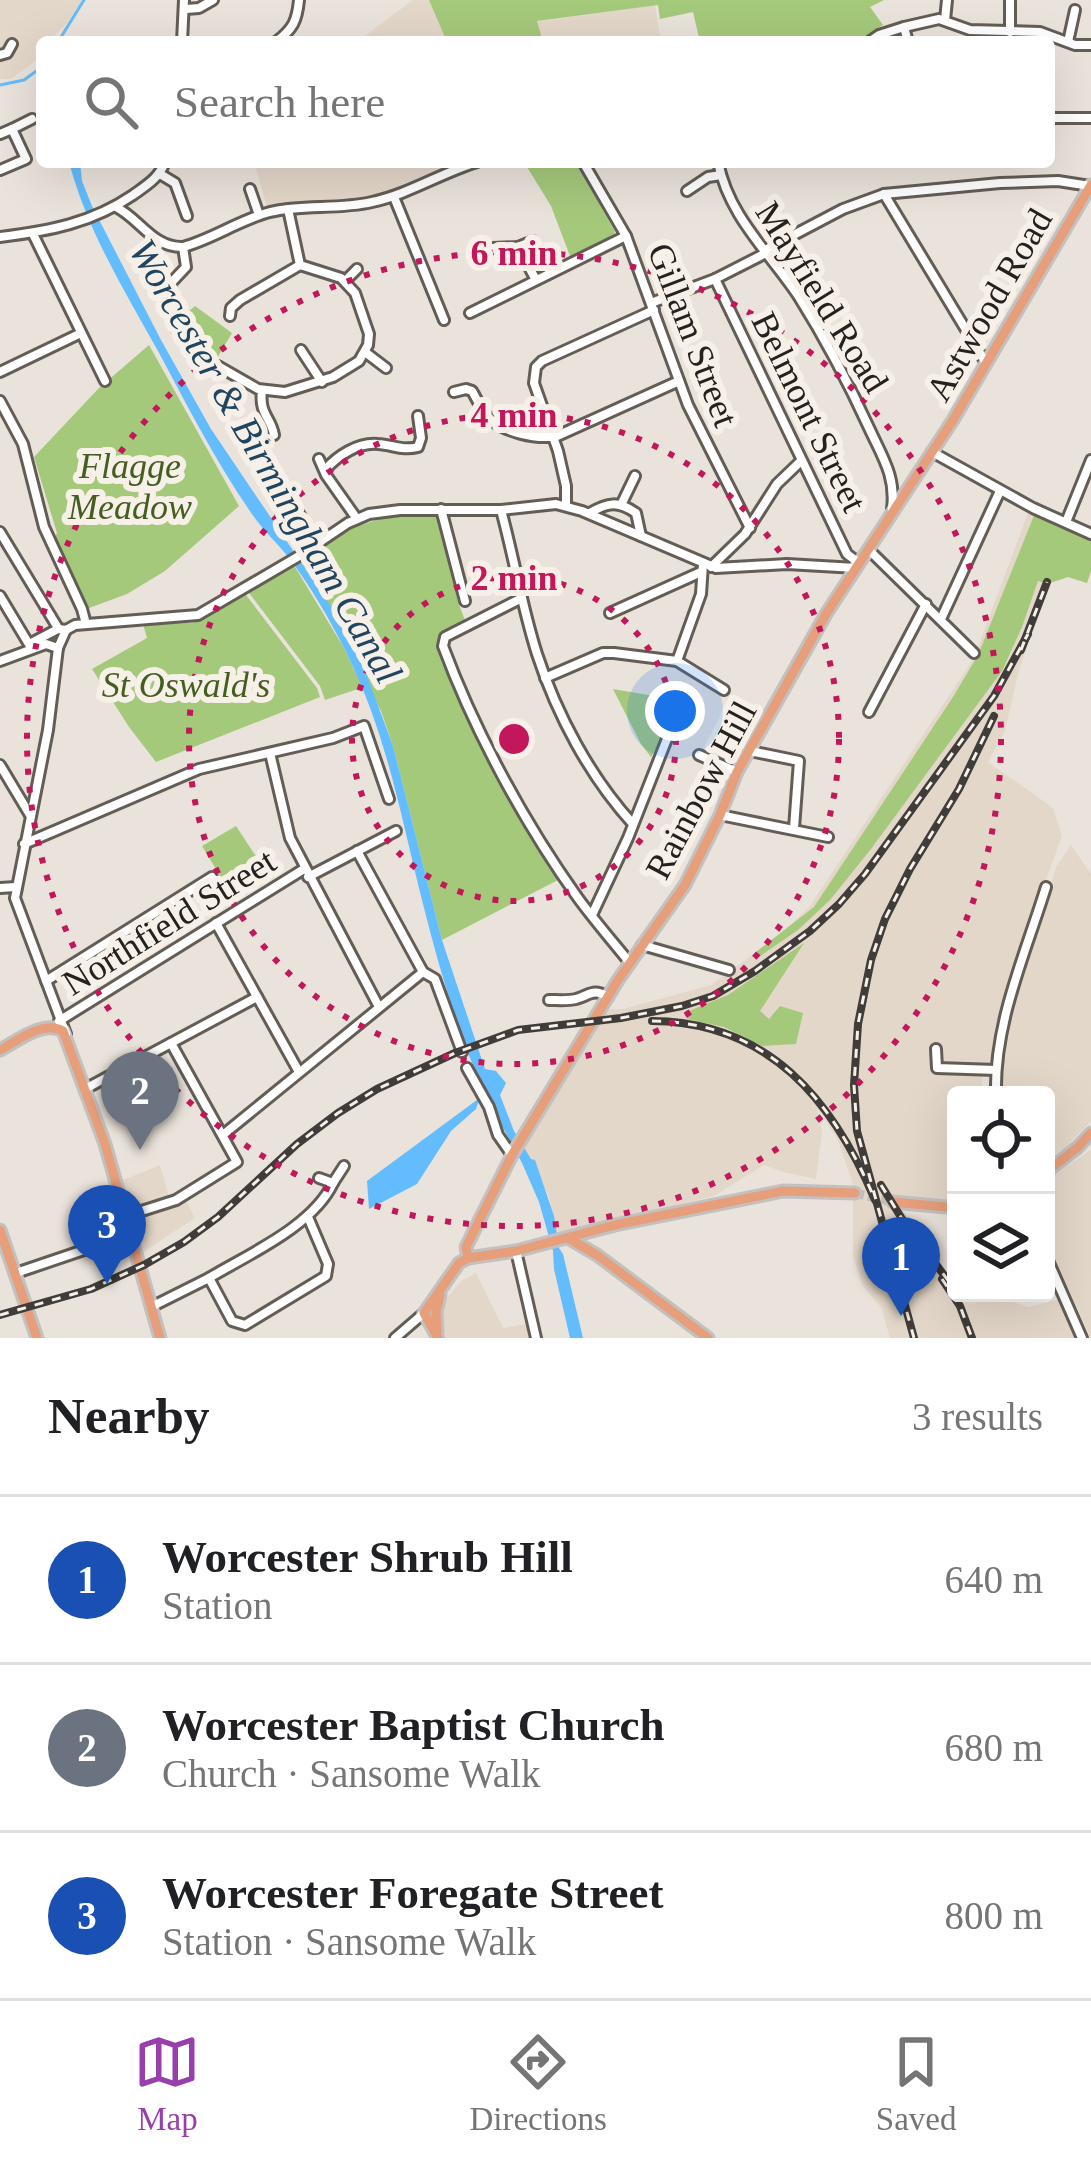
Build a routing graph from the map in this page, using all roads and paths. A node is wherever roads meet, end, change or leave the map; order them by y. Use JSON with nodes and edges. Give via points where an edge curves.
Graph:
{"nodes":[{"id":1,"x":213,"y":0,"type":"edge"},
{"id":2,"x":299,"y":0,"type":"edge"},
{"id":3,"x":947,"y":0,"type":"edge"},
{"id":4,"x":1010,"y":0,"type":"edge"},
{"id":5,"x":185,"y":4,"type":"edge"},
{"id":6,"x":1075,"y":10,"type":"dead end"},
{"id":7,"x":945,"y":20,"type":"junction"},
{"id":8,"x":904,"y":26,"type":"junction"},
{"id":9,"x":1010,"y":32,"type":"junction"},
{"id":10,"x":182,"y":36,"type":"edge"},
{"id":11,"x":285,"y":36,"type":"edge"},
{"id":12,"x":882,"y":36,"type":"edge"},
{"id":13,"x":906,"y":36,"type":"edge"},
{"id":14,"x":1051,"y":36,"type":"edge"},
{"id":15,"x":1055,"y":37,"type":"edge"},
{"id":16,"x":1068,"y":42,"type":"junction"},
{"id":17,"x":12,"y":44,"type":"dead end"},
{"id":18,"x":1091,"y":45,"type":"edge"},
{"id":19,"x":0,"y":55,"type":"edge"},
{"id":20,"x":1055,"y":118,"type":"edge"},
{"id":21,"x":1091,"y":118,"type":"edge"},
{"id":22,"x":32,"y":119,"type":"dead end"},
{"id":23,"x":12,"y":129,"type":"junction"},
{"id":24,"x":0,"y":134,"type":"edge"},
{"id":25,"x":162,"y":168,"type":"edge"},
{"id":26,"x":458,"y":168,"type":"edge"},
{"id":27,"x":586,"y":168,"type":"edge"},
{"id":28,"x":719,"y":168,"type":"edge"},
{"id":29,"x":0,"y":170,"type":"edge"},
{"id":30,"x":160,"y":174,"type":"junction"},
{"id":31,"x":721,"y":175,"type":"junction"},
{"id":32,"x":1091,"y":185,"type":"edge"},
{"id":33,"x":250,"y":190,"type":"dead end"},
{"id":34,"x":687,"y":191,"type":"dead end"},
{"id":35,"x":884,"y":194,"type":"junction"},
{"id":36,"x":394,"y":197,"type":"junction"},
{"id":37,"x":116,"y":207,"type":"junction"},
{"id":38,"x":288,"y":209,"type":"junction"},
{"id":39,"x":259,"y":215,"type":"junction"},
{"id":40,"x":187,"y":216,"type":"dead end"},
{"id":41,"x":33,"y":234,"type":"junction"},
{"id":42,"x":626,"y":236,"type":"junction"},
{"id":43,"x":0,"y":237,"type":"edge"},
{"id":44,"x":533,"y":241,"type":"dead end"},
{"id":45,"x":183,"y":247,"type":"junction"},
{"id":46,"x":518,"y":247,"type":"junction"},
{"id":47,"x":493,"y":248,"type":"dead end"},
{"id":48,"x":766,"y":253,"type":"junction"},
{"id":49,"x":300,"y":265,"type":"junction"},
{"id":50,"x":357,"y":269,"type":"dead end"},
{"id":51,"x":715,"y":279,"type":"junction"},
{"id":52,"x":536,"y":280,"type":"junction"},
{"id":53,"x":345,"y":281,"type":"junction"},
{"id":54,"x":170,"y":284,"type":"dead end"},
{"id":55,"x":652,"y":307,"type":"junction"},
{"id":56,"x":470,"y":313,"type":"dead end"},
{"id":57,"x":230,"y":316,"type":"dead end"},
{"id":58,"x":444,"y":320,"type":"dead end"},
{"id":59,"x":80,"y":334,"type":"junction"},
{"id":60,"x":302,"y":350,"type":"dead end"},
{"id":61,"x":365,"y":352,"type":"junction"},
{"id":62,"x":986,"y":363,"type":"junction"},
{"id":63,"x":218,"y":366,"type":"dead end"},
{"id":64,"x":386,"y":368,"type":"dead end"},
{"id":65,"x":0,"y":372,"type":"edge"},
{"id":66,"x":104,"y":381,"type":"dead end"},
{"id":67,"x":679,"y":381,"type":"junction"},
{"id":68,"x":322,"y":382,"type":"junction"},
{"id":69,"x":262,"y":390,"type":"junction"},
{"id":70,"x":454,"y":392,"type":"dead end"},
{"id":71,"x":0,"y":400,"type":"edge"},
{"id":72,"x":418,"y":416,"type":"dead end"},
{"id":73,"x":274,"y":435,"type":"dead end"},
{"id":74,"x":553,"y":437,"type":"junction"},
{"id":75,"x":932,"y":452,"type":"junction"},
{"id":76,"x":319,"y":459,"type":"dead end"},
{"id":77,"x":801,"y":460,"type":"junction"},
{"id":78,"x":1091,"y":460,"type":"edge"},
{"id":79,"x":325,"y":470,"type":"junction"},
{"id":80,"x":635,"y":476,"type":"dead end"},
{"id":81,"x":1000,"y":491,"type":"junction"},
{"id":82,"x":622,"y":503,"type":"junction"},
{"id":83,"x":566,"y":505,"type":"junction"},
{"id":84,"x":441,"y":509,"type":"junction"},
{"id":85,"x":501,"y":510,"type":"junction"},
{"id":86,"x":297,"y":512,"type":"dead end"},
{"id":87,"x":589,"y":514,"type":"junction"},
{"id":88,"x":891,"y":516,"type":"junction"},
{"id":89,"x":357,"y":519,"type":"junction"},
{"id":90,"x":1066,"y":522,"type":"junction"},
{"id":91,"x":749,"y":528,"type":"junction"},
{"id":92,"x":0,"y":532,"type":"edge"},
{"id":93,"x":1091,"y":534,"type":"edge"},
{"id":94,"x":641,"y":536,"type":"junction"},
{"id":95,"x":318,"y":542,"type":"junction"},
{"id":96,"x":869,"y":550,"type":"junction"},
{"id":97,"x":858,"y":566,"type":"junction"},
{"id":98,"x":705,"y":568,"type":"junction"},
{"id":99,"x":0,"y":596,"type":"edge"},
{"id":100,"x":522,"y":598,"type":"junction"},
{"id":101,"x":465,"y":601,"type":"dead end"},
{"id":102,"x":926,"y":604,"type":"junction"},
{"id":103,"x":610,"y":614,"type":"dead end"},
{"id":104,"x":941,"y":619,"type":"junction"},
{"id":105,"x":86,"y":624,"type":"junction"},
{"id":106,"x":62,"y":629,"type":"junction"},
{"id":107,"x":31,"y":647,"type":"junction"},
{"id":108,"x":58,"y":648,"type":"junction"},
{"id":109,"x":974,"y":653,"type":"dead end"},
{"id":110,"x":0,"y":662,"type":"edge"},
{"id":111,"x":677,"y":662,"type":"junction"},
{"id":112,"x":545,"y":678,"type":"junction"},
{"id":113,"x":724,"y":690,"type":"dead end"},
{"id":114,"x":869,"y":712,"type":"dead end"},
{"id":115,"x":676,"y":716,"type":"dead end"},
{"id":116,"x":750,"y":751,"type":"junction"},
{"id":117,"x":269,"y":753,"type":"junction"},
{"id":118,"x":699,"y":755,"type":"dead end"},
{"id":119,"x":0,"y":765,"type":"edge"},
{"id":120,"x":737,"y":772,"type":"junction"},
{"id":121,"x":20,"y":796,"type":"junction"},
{"id":122,"x":34,"y":798,"type":"junction"},
{"id":123,"x":389,"y":799,"type":"dead end"},
{"id":124,"x":720,"y":815,"type":"junction"},
{"id":125,"x":30,"y":816,"type":"junction"},
{"id":126,"x":633,"y":824,"type":"junction"},
{"id":127,"x":794,"y":828,"type":"junction"},
{"id":128,"x":396,"y":831,"type":"dead end"},
{"id":129,"x":828,"y":837,"type":"dead end"},
{"id":130,"x":24,"y":844,"type":"junction"},
{"id":131,"x":356,"y":850,"type":"junction"},
{"id":132,"x":306,"y":873,"type":"junction"},
{"id":133,"x":212,"y":877,"type":"dead end"},
{"id":134,"x":16,"y":887,"type":"junction"},
{"id":135,"x":1046,"y":887,"type":"dead end"},
{"id":136,"x":0,"y":888,"type":"edge"},
{"id":137,"x":592,"y":914,"type":"junction"},
{"id":138,"x":216,"y":923,"type":"junction"},
{"id":139,"x":642,"y":945,"type":"junction"},
{"id":140,"x":630,"y":963,"type":"junction"},
{"id":141,"x":729,"y":970,"type":"dead end"},
{"id":142,"x":423,"y":972,"type":"junction"},
{"id":143,"x":46,"y":981,"type":"junction"},
{"id":144,"x":256,"y":997,"type":"junction"},
{"id":145,"x":608,"y":997,"type":"junction"},
{"id":146,"x":549,"y":1000,"type":"dead end"},
{"id":147,"x":379,"y":1007,"type":"junction"},
{"id":148,"x":62,"y":1019,"type":"junction"},
{"id":149,"x":47,"y":1026,"type":"junction"},
{"id":150,"x":67,"y":1037,"type":"junction"},
{"id":151,"x":171,"y":1042,"type":"junction"},
{"id":152,"x":935,"y":1049,"type":"dead end"},
{"id":153,"x":0,"y":1050,"type":"edge"},
{"id":154,"x":462,"y":1052,"type":"dead end"},
{"id":155,"x":467,"y":1068,"type":"dead end"},
{"id":156,"x":996,"y":1070,"type":"junction"},
{"id":157,"x":299,"y":1072,"type":"junction"},
{"id":158,"x":996,"y":1086,"type":"edge"},
{"id":159,"x":85,"y":1089,"type":"junction"},
{"id":160,"x":1091,"y":1133,"type":"edge"},
{"id":161,"x":224,"y":1135,"type":"junction"},
{"id":162,"x":513,"y":1153,"type":"junction"},
{"id":163,"x":1055,"y":1165,"type":"edge"},
{"id":164,"x":344,"y":1166,"type":"dead end"},
{"id":165,"x":320,"y":1178,"type":"dead end"},
{"id":166,"x":333,"y":1183,"type":"junction"},
{"id":167,"x":855,"y":1193,"type":"tunnel mouth"},
{"id":168,"x":893,"y":1202,"type":"tunnel mouth"},
{"id":169,"x":947,"y":1207,"type":"edge"},
{"id":170,"x":126,"y":1216,"type":"junction"},
{"id":171,"x":308,"y":1217,"type":"junction"},
{"id":172,"x":0,"y":1230,"type":"edge"},
{"id":173,"x":131,"y":1234,"type":"junction"},
{"id":174,"x":566,"y":1239,"type":"junction"},
{"id":175,"x":516,"y":1251,"type":"junction"},
{"id":176,"x":468,"y":1258,"type":"junction"},
{"id":177,"x":16,"y":1273,"type":"junction"},
{"id":178,"x":1055,"y":1276,"type":"edge"},
{"id":179,"x":209,"y":1279,"type":"junction"},
{"id":180,"x":442,"y":1286,"type":"junction"},
{"id":181,"x":152,"y":1307,"type":"junction"},
{"id":182,"x":424,"y":1313,"type":"junction"},
{"id":183,"x":37,"y":1338,"type":"edge"},
{"id":184,"x":160,"y":1338,"type":"edge"},
{"id":185,"x":395,"y":1338,"type":"edge"},
{"id":186,"x":438,"y":1338,"type":"edge"},
{"id":187,"x":536,"y":1338,"type":"edge"},
{"id":188,"x":709,"y":1338,"type":"edge"},
{"id":189,"x":1082,"y":1338,"type":"edge"}],
"edges":[{"from":1,"to":5,"type":"street"},
{"from":2,"to":11,"type":"street"},
{"from":3,"to":7,"type":"street"},
{"from":4,"to":9,"type":"street"},
{"from":5,"to":10,"type":"street"},
{"from":6,"to":16,"type":"street"},
{"from":7,"to":8,"type":"street"},
{"from":7,"to":9,"type":"street"},
{"from":8,"to":12,"type":"street"},
{"from":8,"to":13,"type":"street"},
{"from":9,"to":14,"type":"street"},
{"from":15,"to":16,"type":"street"},
{"from":16,"to":18,"type":"street"},
{"from":17,"to":19,"type":"street"},
{"from":20,"to":21,"type":"street"},
{"from":22,"to":23,"type":"street"},
{"from":23,"to":24,"type":"street"},
{"from":23,"to":29,"type":"street","via":[[26,159]]},
{"from":25,"to":30,"type":"street"},
{"from":26,"to":36,"type":"street"},
{"from":27,"to":42,"type":"street","name":"Gillam Street"},
{"from":28,"to":31,"type":"street","name":"Mayfield Road"},
{"from":30,"to":37,"type":"street"},
{"from":30,"to":40,"type":"street","via":[[175,183]]},
{"from":31,"to":34,"type":"street","name":"Mayfield Road"},
{"from":31,"to":48,"type":"street","name":"Mayfield Road"},
{"from":32,"to":35,"type":"street"},
{"from":32,"to":62,"type":"main road","name":"Astwood Road"},
{"from":33,"to":39,"type":"street"},
{"from":35,"to":48,"type":"street"},
{"from":35,"to":62,"type":"street"},
{"from":36,"to":38,"type":"street"},
{"from":36,"to":58,"type":"street"},
{"from":37,"to":41,"type":"street"},
{"from":37,"to":45,"type":"street","via":[[166,245]]},
{"from":38,"to":39,"type":"street"},
{"from":38,"to":49,"type":"street"},
{"from":39,"to":45,"type":"street"},
{"from":41,"to":43,"type":"street"},
{"from":41,"to":59,"type":"street"},
{"from":42,"to":52,"type":"street"},
{"from":42,"to":55,"type":"street","name":"Gillam Street"},
{"from":44,"to":46,"type":"street"},
{"from":45,"to":54,"type":"street","via":[[186,267]]},
{"from":46,"to":47,"type":"street"},
{"from":46,"to":52,"type":"street"},
{"from":48,"to":51,"type":"street"},
{"from":48,"to":88,"type":"street","name":"Mayfield Road","via":[[850,387],[894,485]]},
{"from":49,"to":53,"type":"street"},
{"from":49,"to":57,"type":"street","via":[[240,300]]},
{"from":50,"to":53,"type":"street"},
{"from":51,"to":55,"type":"street"},
{"from":51,"to":77,"type":"street","name":"Belmont Street"},
{"from":52,"to":56,"type":"street"},
{"from":53,"to":61,"type":"street","via":[[366,322]]},
{"from":55,"to":67,"type":"street","name":"Gillam Street"},
{"from":55,"to":74,"type":"street","via":[[536,367]]},
{"from":59,"to":65,"type":"street"},
{"from":59,"to":66,"type":"street"},
{"from":60,"to":68,"type":"street"},
{"from":61,"to":64,"type":"street"},
{"from":61,"to":68,"type":"street"},
{"from":62,"to":75,"type":"main road","name":"Astwood Road"},
{"from":63,"to":69,"type":"street"},
{"from":67,"to":74,"type":"street"},
{"from":67,"to":91,"type":"street","name":"Gillam Street"},
{"from":68,"to":69,"type":"street"},
{"from":69,"to":73,"type":"street"},
{"from":70,"to":74,"type":"street","via":[[472,391],[502,427]]},
{"from":71,"to":105,"type":"street"},
{"from":72,"to":79,"type":"street","via":[[425,440],[418,447],[364,445]]},
{"from":74,"to":83,"type":"street"},
{"from":75,"to":81,"type":"street"},
{"from":75,"to":88,"type":"main road","name":"Rainbow Hill"},
{"from":76,"to":79,"type":"street"},
{"from":77,"to":91,"type":"street"},
{"from":77,"to":97,"type":"street","name":"Belmont Street"},
{"from":78,"to":90,"type":"street"},
{"from":79,"to":89,"type":"street"},
{"from":80,"to":82,"type":"street"},
{"from":81,"to":90,"type":"street"},
{"from":81,"to":104,"type":"street"},
{"from":82,"to":87,"type":"street"},
{"from":82,"to":94,"type":"street","via":[[636,513]]},
{"from":83,"to":85,"type":"street"},
{"from":83,"to":87,"type":"street"},
{"from":84,"to":85,"type":"street"},
{"from":84,"to":89,"type":"street"},
{"from":84,"to":101,"type":"street"},
{"from":85,"to":100,"type":"street"},
{"from":86,"to":95,"type":"street"},
{"from":87,"to":94,"type":"street"},
{"from":88,"to":96,"type":"main road","name":"Rainbow Hill"},
{"from":89,"to":95,"type":"street"},
{"from":90,"to":93,"type":"street"},
{"from":91,"to":98,"type":"street"},
{"from":92,"to":106,"type":"street"},
{"from":94,"to":98,"type":"street"},
{"from":95,"to":105,"type":"street","via":[[198,615]]},
{"from":96,"to":97,"type":"main road","name":"Rainbow Hill"},
{"from":96,"to":102,"type":"street"},
{"from":97,"to":98,"type":"street"},
{"from":97,"to":116,"type":"main road","name":"Rainbow Hill"},
{"from":98,"to":103,"type":"street"},
{"from":98,"to":111,"type":"street"},
{"from":99,"to":107,"type":"street"},
{"from":100,"to":112,"type":"street"},
{"from":100,"to":137,"type":"street","via":[[445,637],[443,646],[526,816]]},
{"from":102,"to":104,"type":"street"},
{"from":102,"to":114,"type":"street"},
{"from":104,"to":109,"type":"street"},
{"from":105,"to":106,"type":"street"},
{"from":106,"to":107,"type":"street"},
{"from":106,"to":108,"type":"street"},
{"from":107,"to":108,"type":"street"},
{"from":107,"to":110,"type":"street"},
{"from":108,"to":122,"type":"street"},
{"from":111,"to":112,"type":"street","via":[[603,653]]},
{"from":111,"to":113,"type":"street"},
{"from":112,"to":126,"type":"street","via":[[590,768]]},
{"from":115,"to":126,"type":"street"},
{"from":116,"to":120,"type":"main road","name":"Rainbow Hill"},
{"from":116,"to":127,"type":"street","via":[[799,761]]},
{"from":117,"to":123,"type":"street","via":[[364,726]]},
{"from":117,"to":130,"type":"street","via":[[200,769]]},
{"from":117,"to":132,"type":"street"},
{"from":118,"to":120,"type":"street"},
{"from":119,"to":121,"type":"street"},
{"from":120,"to":124,"type":"main road","name":"Rainbow Hill"},
{"from":121,"to":122,"type":"street"},
{"from":121,"to":125,"type":"street"},
{"from":122,"to":125,"type":"street"},
{"from":124,"to":127,"type":"street"},
{"from":124,"to":139,"type":"main road","name":"Rainbow Hill","via":[[685,885]]},
{"from":125,"to":130,"type":"street"},
{"from":126,"to":137,"type":"street"},
{"from":127,"to":129,"type":"street"},
{"from":128,"to":131,"type":"street","name":"Northfield Street"},
{"from":130,"to":134,"type":"street"},
{"from":131,"to":132,"type":"street","name":"Northfield Street"},
{"from":131,"to":142,"type":"street"},
{"from":132,"to":138,"type":"street","name":"Northfield Street"},
{"from":132,"to":147,"type":"street"},
{"from":133,"to":143,"type":"street"},
{"from":134,"to":136,"type":"street"},
{"from":134,"to":143,"type":"street"},
{"from":135,"to":156,"type":"street"},
{"from":137,"to":140,"type":"street"},
{"from":138,"to":144,"type":"street"},
{"from":138,"to":148,"type":"street","name":"Northfield Street"},
{"from":139,"to":140,"type":"main road","name":"Rainbow Hill"},
{"from":139,"to":141,"type":"street"},
{"from":140,"to":145,"type":"main road","name":"Rainbow Hill"},
{"from":142,"to":147,"type":"street"},
{"from":142,"to":154,"type":"street","via":[[435,979]]},
{"from":143,"to":148,"type":"street"},
{"from":144,"to":151,"type":"street"},
{"from":144,"to":157,"type":"street"},
{"from":145,"to":146,"type":"street","via":[[597,991]]},
{"from":145,"to":162,"type":"main road","name":"Rainbow Hill"},
{"from":147,"to":157,"type":"street"},
{"from":148,"to":149,"type":"street","name":"Northfield Street"},
{"from":148,"to":150,"type":"street"},
{"from":149,"to":150,"type":"main road"},
{"from":149,"to":153,"type":"main road"},
{"from":150,"to":159,"type":"main road"},
{"from":151,"to":159,"type":"street"},
{"from":151,"to":161,"type":"street"},
{"from":152,"to":156,"type":"street","via":[[937,1068]]},
{"from":155,"to":162,"type":"street"},
{"from":156,"to":158,"type":"street"},
{"from":157,"to":161,"type":"street"},
{"from":159,"to":170,"type":"main road"},
{"from":160,"to":163,"type":"main road"},
{"from":161,"to":170,"type":"street","via":[[237,1162],[176,1200]]},
{"from":162,"to":176,"type":"main road","name":"Rainbow Hill","via":[[466,1247]]},
{"from":164,"to":166,"type":"street"},
{"from":165,"to":166,"type":"street"},
{"from":166,"to":171,"type":"street"},
{"from":167,"to":174,"type":"main road","via":[[788,1190]]},
{"from":168,"to":169,"type":"main road"},
{"from":170,"to":173,"type":"main road"},
{"from":171,"to":179,"type":"street"},
{"from":171,"to":179,"type":"street","via":[[326,1276],[244,1325],[232,1321]]},
{"from":172,"to":177,"type":"main road"},
{"from":173,"to":177,"type":"street"},
{"from":173,"to":181,"type":"main road"},
{"from":174,"to":175,"type":"main road"},
{"from":174,"to":188,"type":"main road"},
{"from":175,"to":176,"type":"main road"},
{"from":175,"to":187,"type":"street"},
{"from":176,"to":180,"type":"main road"},
{"from":177,"to":183,"type":"main road"},
{"from":178,"to":189,"type":"street"},
{"from":179,"to":181,"type":"street"},
{"from":180,"to":182,"type":"main road"},
{"from":180,"to":186,"type":"main road"},
{"from":181,"to":184,"type":"main road"},
{"from":182,"to":185,"type":"street"},
{"from":182,"to":186,"type":"main road"}]}
